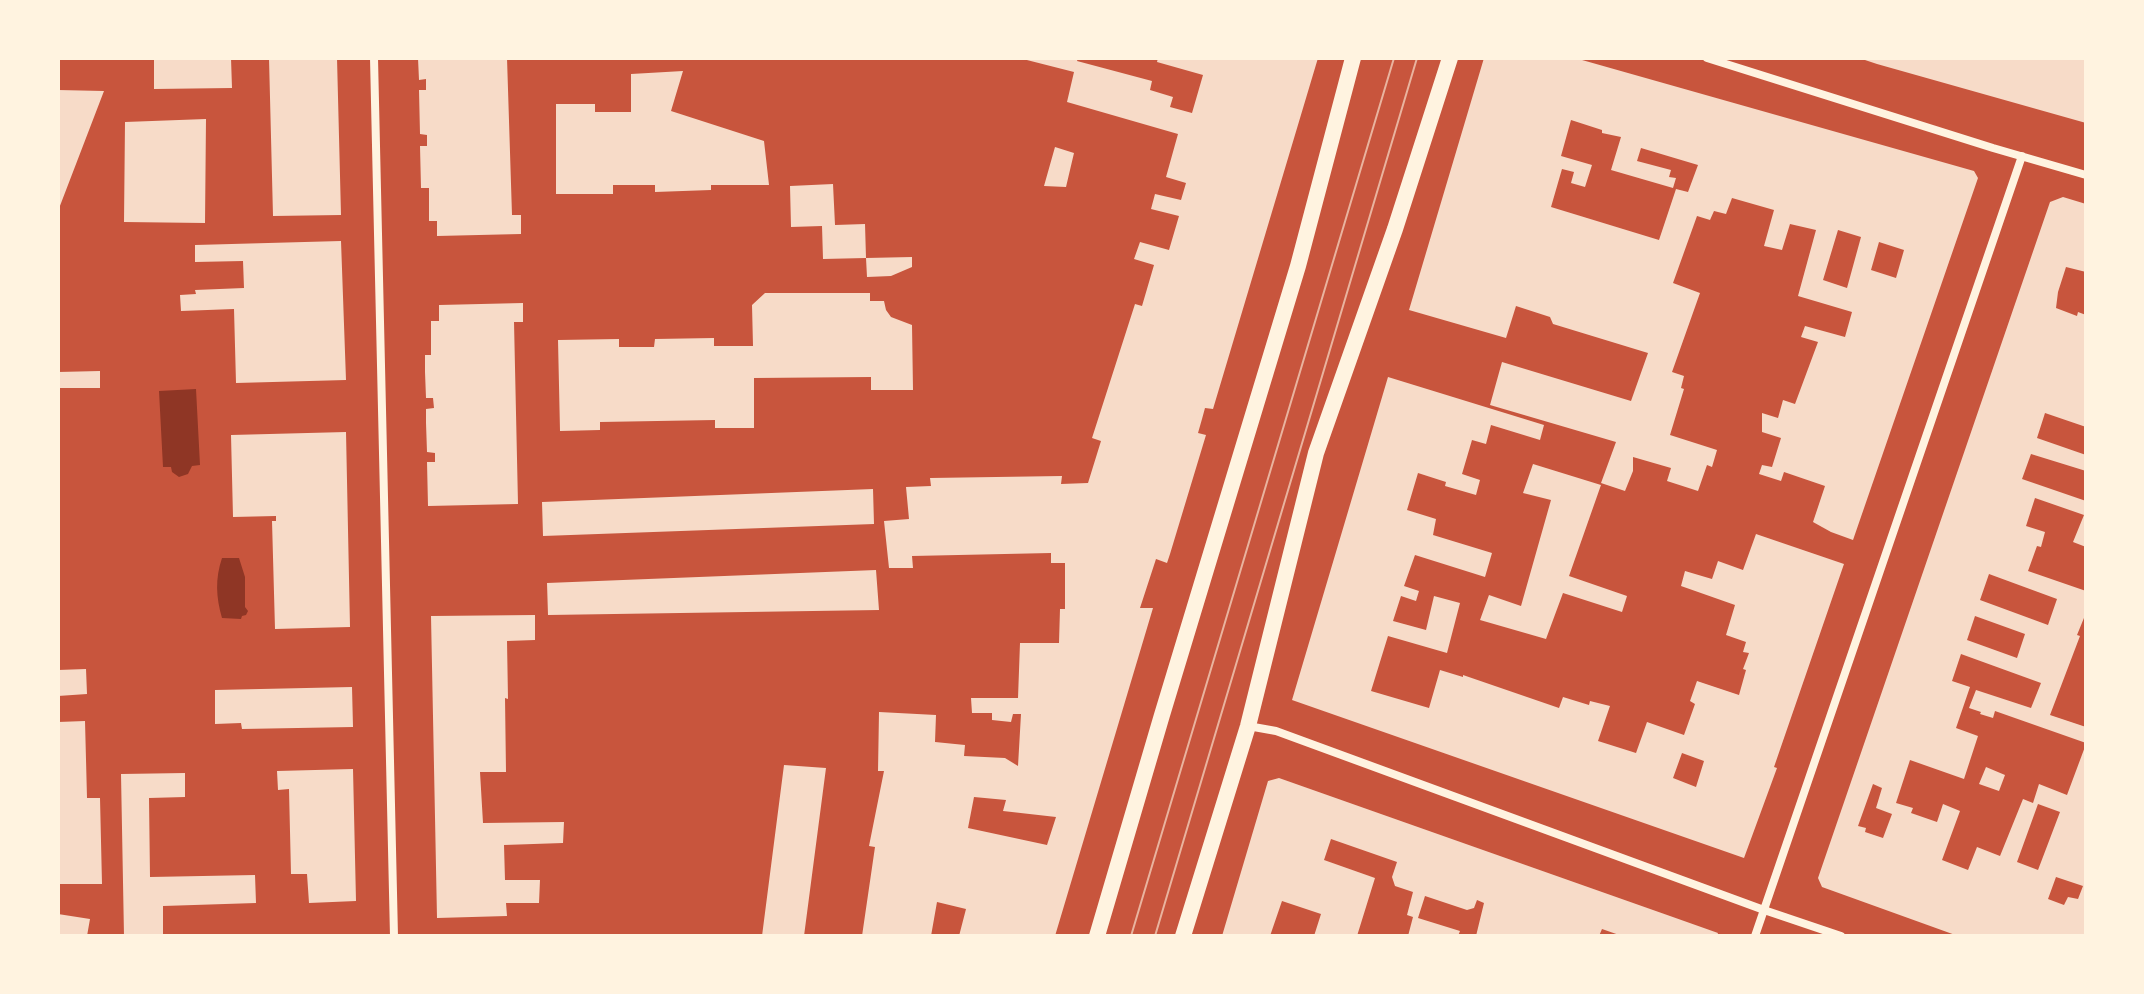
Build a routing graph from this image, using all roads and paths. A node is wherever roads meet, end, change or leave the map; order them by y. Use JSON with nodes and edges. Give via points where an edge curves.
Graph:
{"nodes":[{"id":1,"x":374,"y":58,"type":"edge"},
{"id":2,"x":1353,"y":58,"type":"edge"},
{"id":3,"x":1450,"y":58,"type":"edge"},
{"id":4,"x":1707,"y":58,"type":"edge"},
{"id":5,"x":2022,"y":156,"type":"junction"},
{"id":6,"x":2086,"y":175,"type":"edge"},
{"id":7,"x":1248,"y":726,"type":"junction"},
{"id":8,"x":1764,"y":910,"type":"junction"},
{"id":9,"x":394,"y":936,"type":"edge"},
{"id":10,"x":1097,"y":936,"type":"edge"},
{"id":11,"x":1183,"y":936,"type":"edge"},
{"id":12,"x":1755,"y":936,"type":"edge"},
{"id":13,"x":1841,"y":936,"type":"edge"}],
"edges":[{"from":1,"to":9,"type":"street"},
{"from":2,"to":10,"type":"main road","via":[[1298,266]]},
{"from":3,"to":7,"type":"main road","via":[[1316,453]]},
{"from":4,"to":5,"type":"street"},
{"from":5,"to":6,"type":"street"},
{"from":5,"to":8,"type":"street"},
{"from":7,"to":8,"type":"street","via":[[1276,731]]},
{"from":7,"to":11,"type":"main road"},
{"from":8,"to":12,"type":"street"},
{"from":8,"to":13,"type":"street"}]}
